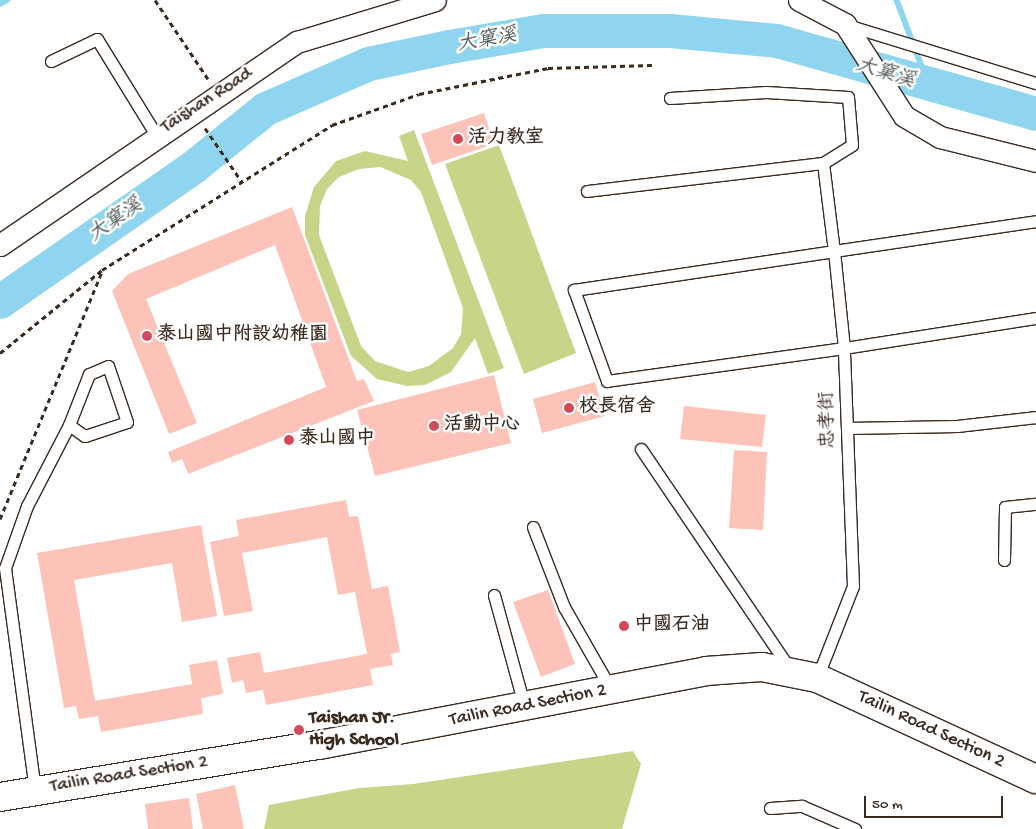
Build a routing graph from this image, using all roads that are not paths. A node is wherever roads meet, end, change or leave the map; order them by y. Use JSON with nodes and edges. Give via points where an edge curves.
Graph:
{"nodes":[{"id":1,"x":435,"y":0,"type":"edge"},
{"id":2,"x":799,"y":0,"type":"edge"},
{"id":3,"x":846,"y":29,"type":"junction"},
{"id":4,"x":51,"y":62,"type":"dead end"},
{"id":5,"x":1036,"y":83,"type":"edge"},
{"id":6,"x":670,"y":98,"type":"dead end"},
{"id":7,"x":156,"y":135,"type":"junction"},
{"id":8,"x":1036,"y":161,"type":"edge"},
{"id":9,"x":823,"y":163,"type":"junction"},
{"id":10,"x":587,"y":191,"type":"dead end"},
{"id":11,"x":1036,"y":221,"type":"edge"},
{"id":12,"x":0,"y":245,"type":"edge"},
{"id":13,"x":834,"y":251,"type":"junction"},
{"id":14,"x":1036,"y":318,"type":"edge"},
{"id":15,"x":844,"y":348,"type":"junction"},
{"id":16,"x":1036,"y":417,"type":"edge"},
{"id":17,"x":69,"y":425,"type":"junction"},
{"id":18,"x":847,"y":428,"type":"junction"},
{"id":19,"x":641,"y":449,"type":"dead end"},
{"id":20,"x":1036,"y":504,"type":"edge"},
{"id":21,"x":533,"y":527,"type":"dead end"},
{"id":22,"x":1004,"y":560,"type":"dead end"},
{"id":23,"x":494,"y":596,"type":"dead end"},
{"id":24,"x":790,"y":669,"type":"junction"},
{"id":25,"x":817,"y":678,"type":"junction"},
{"id":26,"x":612,"y":690,"type":"junction"},
{"id":27,"x":524,"y":707,"type":"junction"},
{"id":28,"x":1036,"y":779,"type":"edge"},
{"id":29,"x":35,"y":790,"type":"junction"},
{"id":30,"x":0,"y":797,"type":"edge"},
{"id":31,"x":770,"y":808,"type":"dead end"},
{"id":32,"x":855,"y":829,"type":"edge"}],
"edges":[{"from":1,"to":7,"type":"street","name":"Taishan Road","via":[[297,42]]},
{"from":2,"to":3,"type":"street"},
{"from":3,"to":5,"type":"lane"},
{"from":3,"to":8,"type":"street","via":[[904,116],[940,137]]},
{"from":4,"to":7,"type":"lane","via":[[97,39]]},
{"from":6,"to":9,"type":"lane","via":[[766,92],[848,97],[852,145]]},
{"from":7,"to":12,"type":"street","name":"Taishan Road"},
{"from":9,"to":10,"type":"lane"},
{"from":9,"to":13,"type":"lane","name":"忠孝街"},
{"from":11,"to":13,"type":"lane"},
{"from":13,"to":15,"type":"lane","name":"忠孝街"},
{"from":13,"to":15,"type":"lane","via":[[574,290],[607,381]]},
{"from":14,"to":15,"type":"lane"},
{"from":15,"to":18,"type":"lane","name":"忠孝街"},
{"from":16,"to":18,"type":"lane","via":[[957,426]]},
{"from":17,"to":17,"type":"lane","via":[[85,436],[127,422],[108,366],[89,374]]},
{"from":17,"to":29,"type":"lane","via":[[27,506],[5,568]]},
{"from":18,"to":25,"type":"lane","name":"忠孝街","via":[[853,586]]},
{"from":19,"to":24,"type":"lane"},
{"from":20,"to":22,"type":"lane","via":[[1005,506]]},
{"from":21,"to":26,"type":"lane","via":[[564,607]]},
{"from":23,"to":27,"type":"lane"},
{"from":24,"to":25,"type":"main road","name":"Tailin Road Section 2"},
{"from":24,"to":26,"type":"main road","name":"Tailin Road Section 2","via":[[706,671]]},
{"from":25,"to":28,"type":"main road","name":"Tailin Road Section 2"},
{"from":26,"to":27,"type":"main road","name":"Tailin Road Section 2"},
{"from":27,"to":29,"type":"main road","name":"Tailin Road Section 2"},
{"from":29,"to":30,"type":"main road","name":"Tailin Road Section 2"},
{"from":31,"to":32,"type":"lane","via":[[802,806]]}]}
